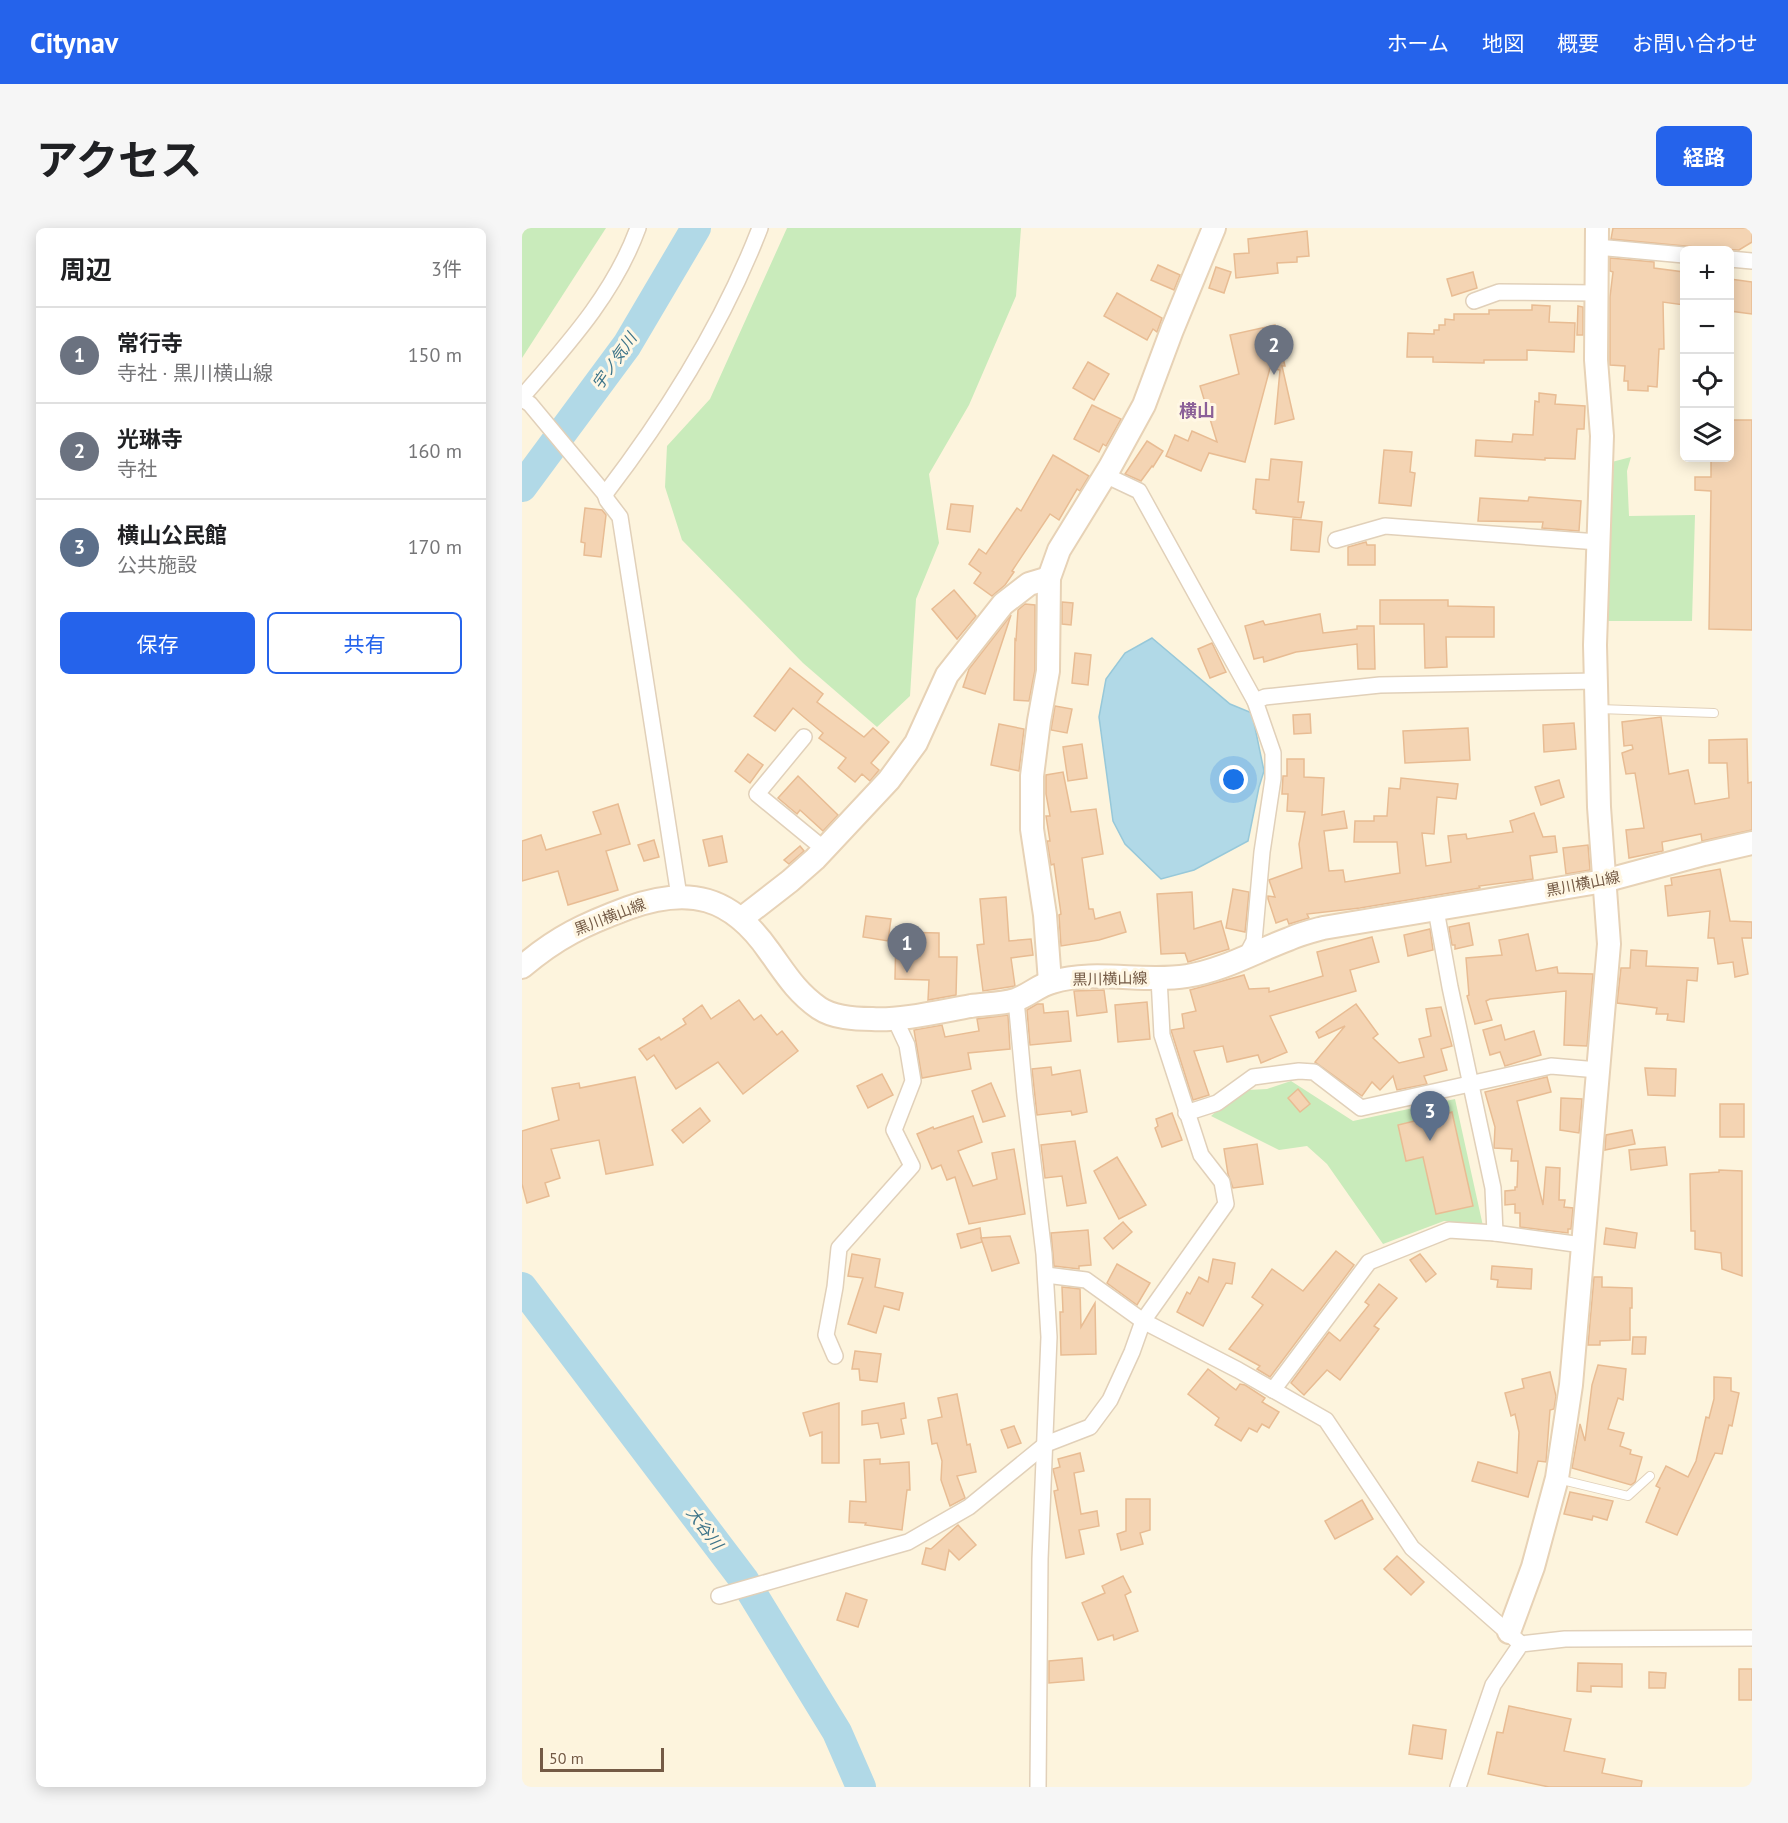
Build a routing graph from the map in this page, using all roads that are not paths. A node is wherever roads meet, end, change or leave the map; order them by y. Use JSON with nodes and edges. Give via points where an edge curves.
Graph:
{"nodes":[{"id":1,"x":638,"y":228,"type":"edge"},
{"id":2,"x":760,"y":228,"type":"edge"},
{"id":3,"x":1214,"y":228,"type":"edge"},
{"id":4,"x":1597,"y":237,"type":"edge"},
{"id":5,"x":1680,"y":254,"type":"edge"},
{"id":6,"x":1734,"y":259,"type":"edge"},
{"id":7,"x":1752,"y":261,"type":"edge"},
{"id":8,"x":1596,"y":293,"type":"junction"},
{"id":9,"x":1474,"y":301,"type":"dead end"},
{"id":10,"x":525,"y":400,"type":"edge"},
{"id":11,"x":1105,"y":475,"type":"junction"},
{"id":12,"x":605,"y":494,"type":"junction"},
{"id":13,"x":1336,"y":540,"type":"dead end"},
{"id":14,"x":1598,"y":542,"type":"junction"},
{"id":15,"x":1049,"y":578,"type":"junction"},
{"id":16,"x":1597,"y":681,"type":"junction"},
{"id":17,"x":1255,"y":701,"type":"junction"},
{"id":18,"x":1597,"y":709,"type":"junction"},
{"id":19,"x":1714,"y":713,"type":"dead end"},
{"id":20,"x":804,"y":737,"type":"dead end"},
{"id":21,"x":1752,"y":843,"type":"edge"},
{"id":22,"x":824,"y":849,"type":"junction"},
{"id":23,"x":1604,"y":881,"type":"junction"},
{"id":24,"x":679,"y":896,"type":"junction"},
{"id":25,"x":1436,"y":910,"type":"junction"},
{"id":26,"x":741,"y":919,"type":"junction"},
{"id":27,"x":1244,"y":960,"type":"junction"},
{"id":28,"x":522,"y":967,"type":"edge"},
{"id":29,"x":1159,"y":978,"type":"junction"},
{"id":30,"x":1050,"y":982,"type":"junction"},
{"id":31,"x":1016,"y":999,"type":"junction"},
{"id":32,"x":894,"y":1017,"type":"junction"},
{"id":33,"x":1598,"y":1070,"type":"junction"},
{"id":34,"x":1471,"y":1085,"type":"junction"},
{"id":35,"x":1186,"y":1113,"type":"junction"},
{"id":36,"x":1495,"y":1233,"type":"junction"},
{"id":37,"x":1582,"y":1245,"type":"junction"},
{"id":38,"x":1046,"y":1275,"type":"junction"},
{"id":39,"x":1143,"y":1321,"type":"junction"},
{"id":40,"x":835,"y":1356,"type":"dead end"},
{"id":41,"x":1273,"y":1390,"type":"junction"},
{"id":42,"x":1046,"y":1444,"type":"junction"},
{"id":43,"x":1650,"y":1476,"type":"dead end"},
{"id":44,"x":1557,"y":1478,"type":"junction"},
{"id":45,"x":723,"y":1595,"type":"dead end"},
{"id":46,"x":1515,"y":1638,"type":"junction"},
{"id":47,"x":1752,"y":1638,"type":"edge"},
{"id":48,"x":1038,"y":1787,"type":"edge"},
{"id":49,"x":1458,"y":1787,"type":"edge"}],
"edges":[{"from":1,"to":10,"type":"street","via":[[611,286]]},
{"from":2,"to":12,"type":"street","via":[[718,318],[671,402]]},
{"from":3,"to":11,"type":"street","via":[[1144,405]]},
{"from":4,"to":5,"type":"street"},
{"from":4,"to":8,"type":"street"},
{"from":6,"to":7,"type":"street"},
{"from":8,"to":9,"type":"street","via":[[1499,292]]},
{"from":8,"to":14,"type":"street","via":[[1602,436]]},
{"from":10,"to":12,"type":"street"},
{"from":11,"to":15,"type":"street","via":[[1059,550]]},
{"from":11,"to":17,"type":"street","via":[[1139,491]]},
{"from":12,"to":24,"type":"street","via":[[620,517]]},
{"from":13,"to":14,"type":"street","via":[[1385,526]]},
{"from":14,"to":16,"type":"street"},
{"from":15,"to":22,"type":"street","via":[[1029,584],[1003,604],[947,675],[916,743],[889,780]]},
{"from":15,"to":30,"type":"street","via":[[1048,671],[1032,776],[1032,829]]},
{"from":16,"to":17,"type":"street","via":[[1380,686]]},
{"from":16,"to":18,"type":"street"},
{"from":17,"to":27,"type":"street","via":[[1274,753],[1273,779],[1254,941]]},
{"from":18,"to":19,"type":"lane"},
{"from":18,"to":23,"type":"street"},
{"from":20,"to":22,"type":"street","via":[[757,794]]},
{"from":21,"to":23,"type":"street","name":"黒川横山線"},
{"from":22,"to":26,"type":"street"},
{"from":23,"to":25,"type":"street","name":"黒川横山線"},
{"from":23,"to":33,"type":"street","via":[[1609,944]]},
{"from":24,"to":26,"type":"street","name":"黒川横山線","via":[[716,903]]},
{"from":24,"to":28,"type":"street","name":"黒川横山線","via":[[644,902],[590,922],[555,940]]},
{"from":25,"to":27,"type":"street","name":"黒川横山線","via":[[1323,928]]},
{"from":25,"to":34,"type":"street"},
{"from":26,"to":32,"type":"street","name":"黒川横山線","via":[[769,950],[783,973],[821,1010],[847,1018]]},
{"from":27,"to":29,"type":"street","name":"黒川横山線","via":[[1211,972]]},
{"from":29,"to":30,"type":"street","name":"黒川横山線","via":[[1077,977]]},
{"from":29,"to":35,"type":"street","via":[[1162,1035]]},
{"from":30,"to":31,"type":"street","name":"黒川横山線"},
{"from":31,"to":32,"type":"street","name":"黒川横山線"},
{"from":31,"to":38,"type":"street"},
{"from":32,"to":40,"type":"street","via":[[907,1045],[913,1081],[894,1130],[912,1166],[839,1248],[826,1335]]},
{"from":33,"to":34,"type":"street","via":[[1551,1066]]},
{"from":33,"to":37,"type":"street"},
{"from":34,"to":35,"type":"street","via":[[1361,1108],[1314,1072],[1299,1071],[1253,1077],[1217,1103]]},
{"from":34,"to":36,"type":"street","via":[[1493,1188]]},
{"from":35,"to":39,"type":"street","via":[[1201,1155],[1222,1182],[1226,1204]]},
{"from":36,"to":37,"type":"street"},
{"from":36,"to":41,"type":"street","via":[[1449,1230],[1368,1262]]},
{"from":37,"to":44,"type":"street","via":[[1571,1384]]},
{"from":38,"to":39,"type":"street","via":[[1086,1280]]},
{"from":38,"to":42,"type":"street"},
{"from":39,"to":41,"type":"street"},
{"from":39,"to":42,"type":"street","via":[[1110,1400],[1090,1427]]},
{"from":41,"to":46,"type":"street","via":[[1326,1420],[1412,1548]]},
{"from":42,"to":45,"type":"street","via":[[969,1507],[908,1542]]},
{"from":42,"to":48,"type":"street","via":[[1040,1559]]},
{"from":43,"to":44,"type":"lane","via":[[1628,1496]]},
{"from":44,"to":46,"type":"street"},
{"from":46,"to":47,"type":"street"},
{"from":46,"to":49,"type":"street","via":[[1493,1684]]}]}
